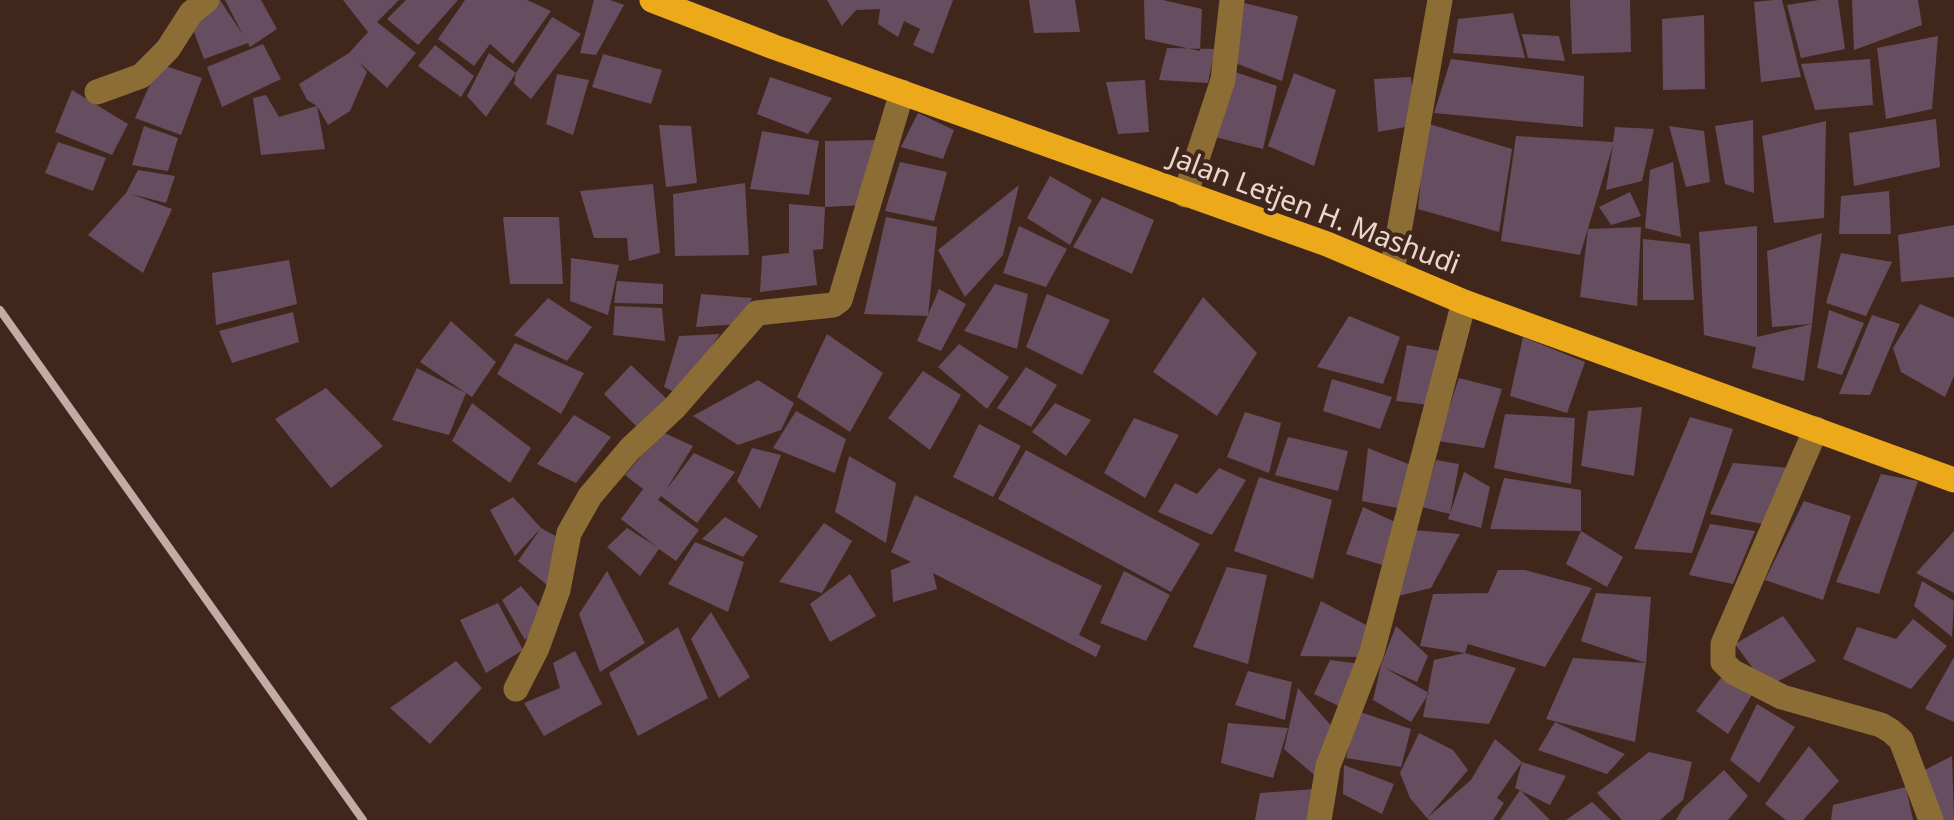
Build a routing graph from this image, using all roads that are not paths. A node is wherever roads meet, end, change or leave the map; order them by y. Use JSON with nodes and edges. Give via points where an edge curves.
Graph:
{"nodes":[{"id":1,"x":207,"y":0,"type":"edge"},
{"id":2,"x":652,"y":0,"type":"edge"},
{"id":3,"x":1232,"y":0,"type":"edge"},
{"id":4,"x":1440,"y":0,"type":"edge"},
{"id":5,"x":97,"y":92,"type":"dead end"},
{"id":6,"x":902,"y":92,"type":"junction"},
{"id":7,"x":1185,"y":195,"type":"junction"},
{"id":8,"x":1392,"y":271,"type":"junction"},
{"id":9,"x":1464,"y":302,"type":"junction"},
{"id":10,"x":1816,"y":429,"type":"junction"},
{"id":11,"x":1954,"y":480,"type":"edge"},
{"id":12,"x":516,"y":690,"type":"dead end"},
{"id":13,"x":1319,"y":820,"type":"edge"},
{"id":14,"x":1931,"y":820,"type":"edge"}],
"edges":[{"from":1,"to":5,"type":"street","via":[[141,76]]},
{"from":2,"to":6,"type":"main road","name":"Jalan Letjen H. Mashudi"},
{"from":3,"to":7,"type":"street","via":[[1223,80]]},
{"from":4,"to":8,"type":"street"},
{"from":6,"to":7,"type":"main road","name":"Jalan Letjen H. Mashudi"},
{"from":6,"to":12,"type":"street","via":[[840,300],[757,313],[590,496],[569,533],[558,590]]},
{"from":7,"to":8,"type":"main road","name":"Jalan Letjen H. Mashudi"},
{"from":8,"to":9,"type":"main road","name":"Jalan Letjen H. Mashudi"},
{"from":9,"to":10,"type":"main road","name":"Jalan Letjen H. Mashudi"},
{"from":9,"to":13,"type":"street","via":[[1372,652],[1328,766]]},
{"from":10,"to":11,"type":"main road","name":"Jalan Letjen H. Mashudi"},
{"from":10,"to":14,"type":"street","via":[[1723,644],[1723,662],[1782,697],[1891,731],[1901,740]]}]}
